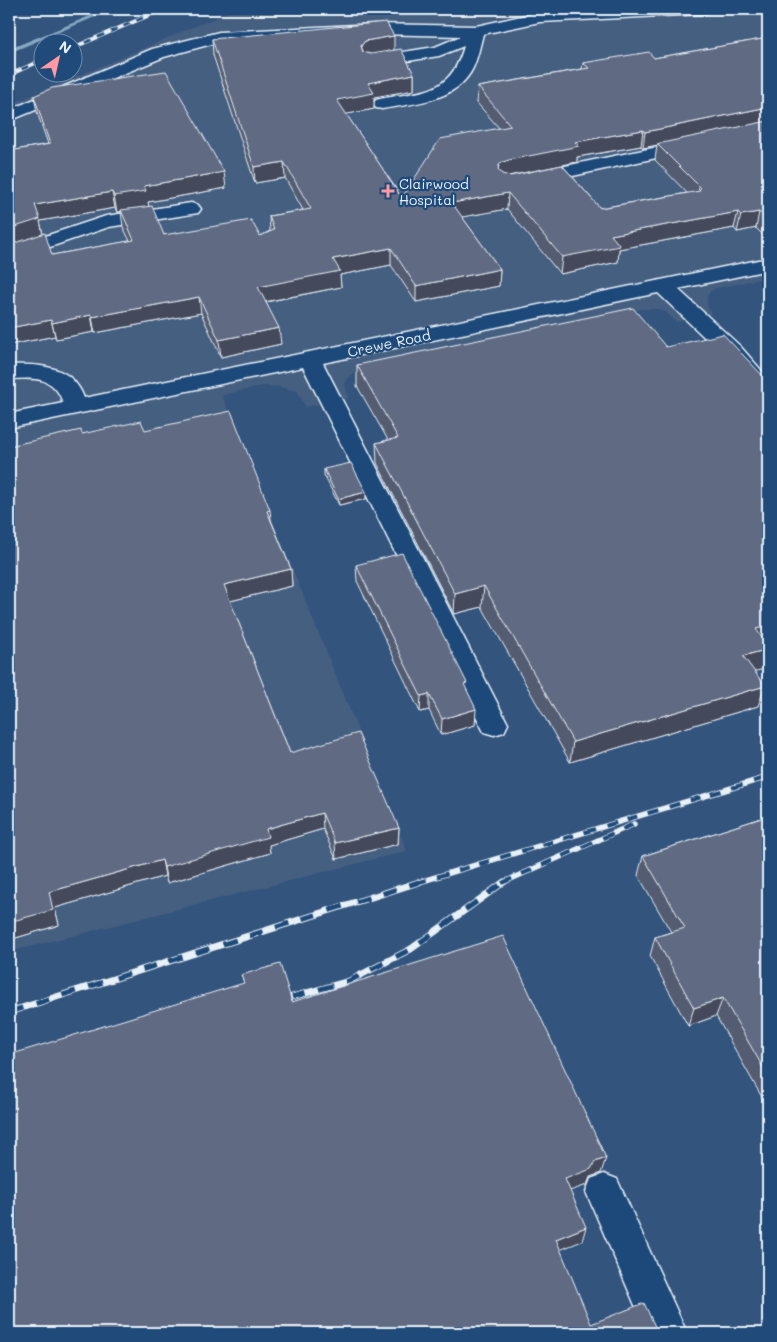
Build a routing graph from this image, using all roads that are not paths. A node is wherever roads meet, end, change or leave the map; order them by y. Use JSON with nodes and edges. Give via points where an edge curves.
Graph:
{"nodes":[{"id":1,"x":703,"y":9,"type":"edge"},
{"id":2,"x":476,"y":33,"type":"junction"},
{"id":3,"x":371,"y":62,"type":"edge"},
{"id":4,"x":382,"y":104,"type":"dead end"},
{"id":5,"x":9,"y":116,"type":"edge"},
{"id":6,"x":710,"y":141,"type":"edge"},
{"id":7,"x":518,"y":182,"type":"edge"},
{"id":8,"x":190,"y":209,"type":"dead end"},
{"id":9,"x":9,"y":254,"type":"edge"},
{"id":10,"x":768,"y":264,"type":"edge"},
{"id":11,"x":663,"y":286,"type":"junction"},
{"id":12,"x":310,"y":359,"type":"junction"},
{"id":13,"x":9,"y":372,"type":"edge"},
{"id":14,"x":768,"y":391,"type":"edge"},
{"id":15,"x":76,"y":407,"type":"junction"},
{"id":16,"x":9,"y":421,"type":"edge"},
{"id":17,"x":494,"y":724,"type":"dead end"},
{"id":18,"x":604,"y":1192,"type":"dead end"},
{"id":19,"x":667,"y":1333,"type":"edge"}],
"edges":[{"from":1,"to":2,"type":"street","via":[[576,14],[540,18]]},
{"from":2,"to":3,"type":"street","via":[[439,51]]},
{"from":2,"to":4,"type":"street","via":[[456,82],[442,91]]},
{"from":2,"to":5,"type":"street","via":[[375,29],[219,37],[158,53]]},
{"from":6,"to":7,"type":"street"},
{"from":8,"to":9,"type":"street","via":[[106,222]]},
{"from":10,"to":11,"type":"street","name":"Crewe Road"},
{"from":11,"to":12,"type":"street","name":"Crewe Road"},
{"from":11,"to":14,"type":"street","via":[[732,351]]},
{"from":12,"to":15,"type":"street","name":"Crewe Road"},
{"from":12,"to":17,"type":"street"},
{"from":13,"to":15,"type":"street","via":[[32,371],[54,377],[68,387]]},
{"from":15,"to":16,"type":"street","name":"Crewe Road"},
{"from":18,"to":19,"type":"street"}]}
